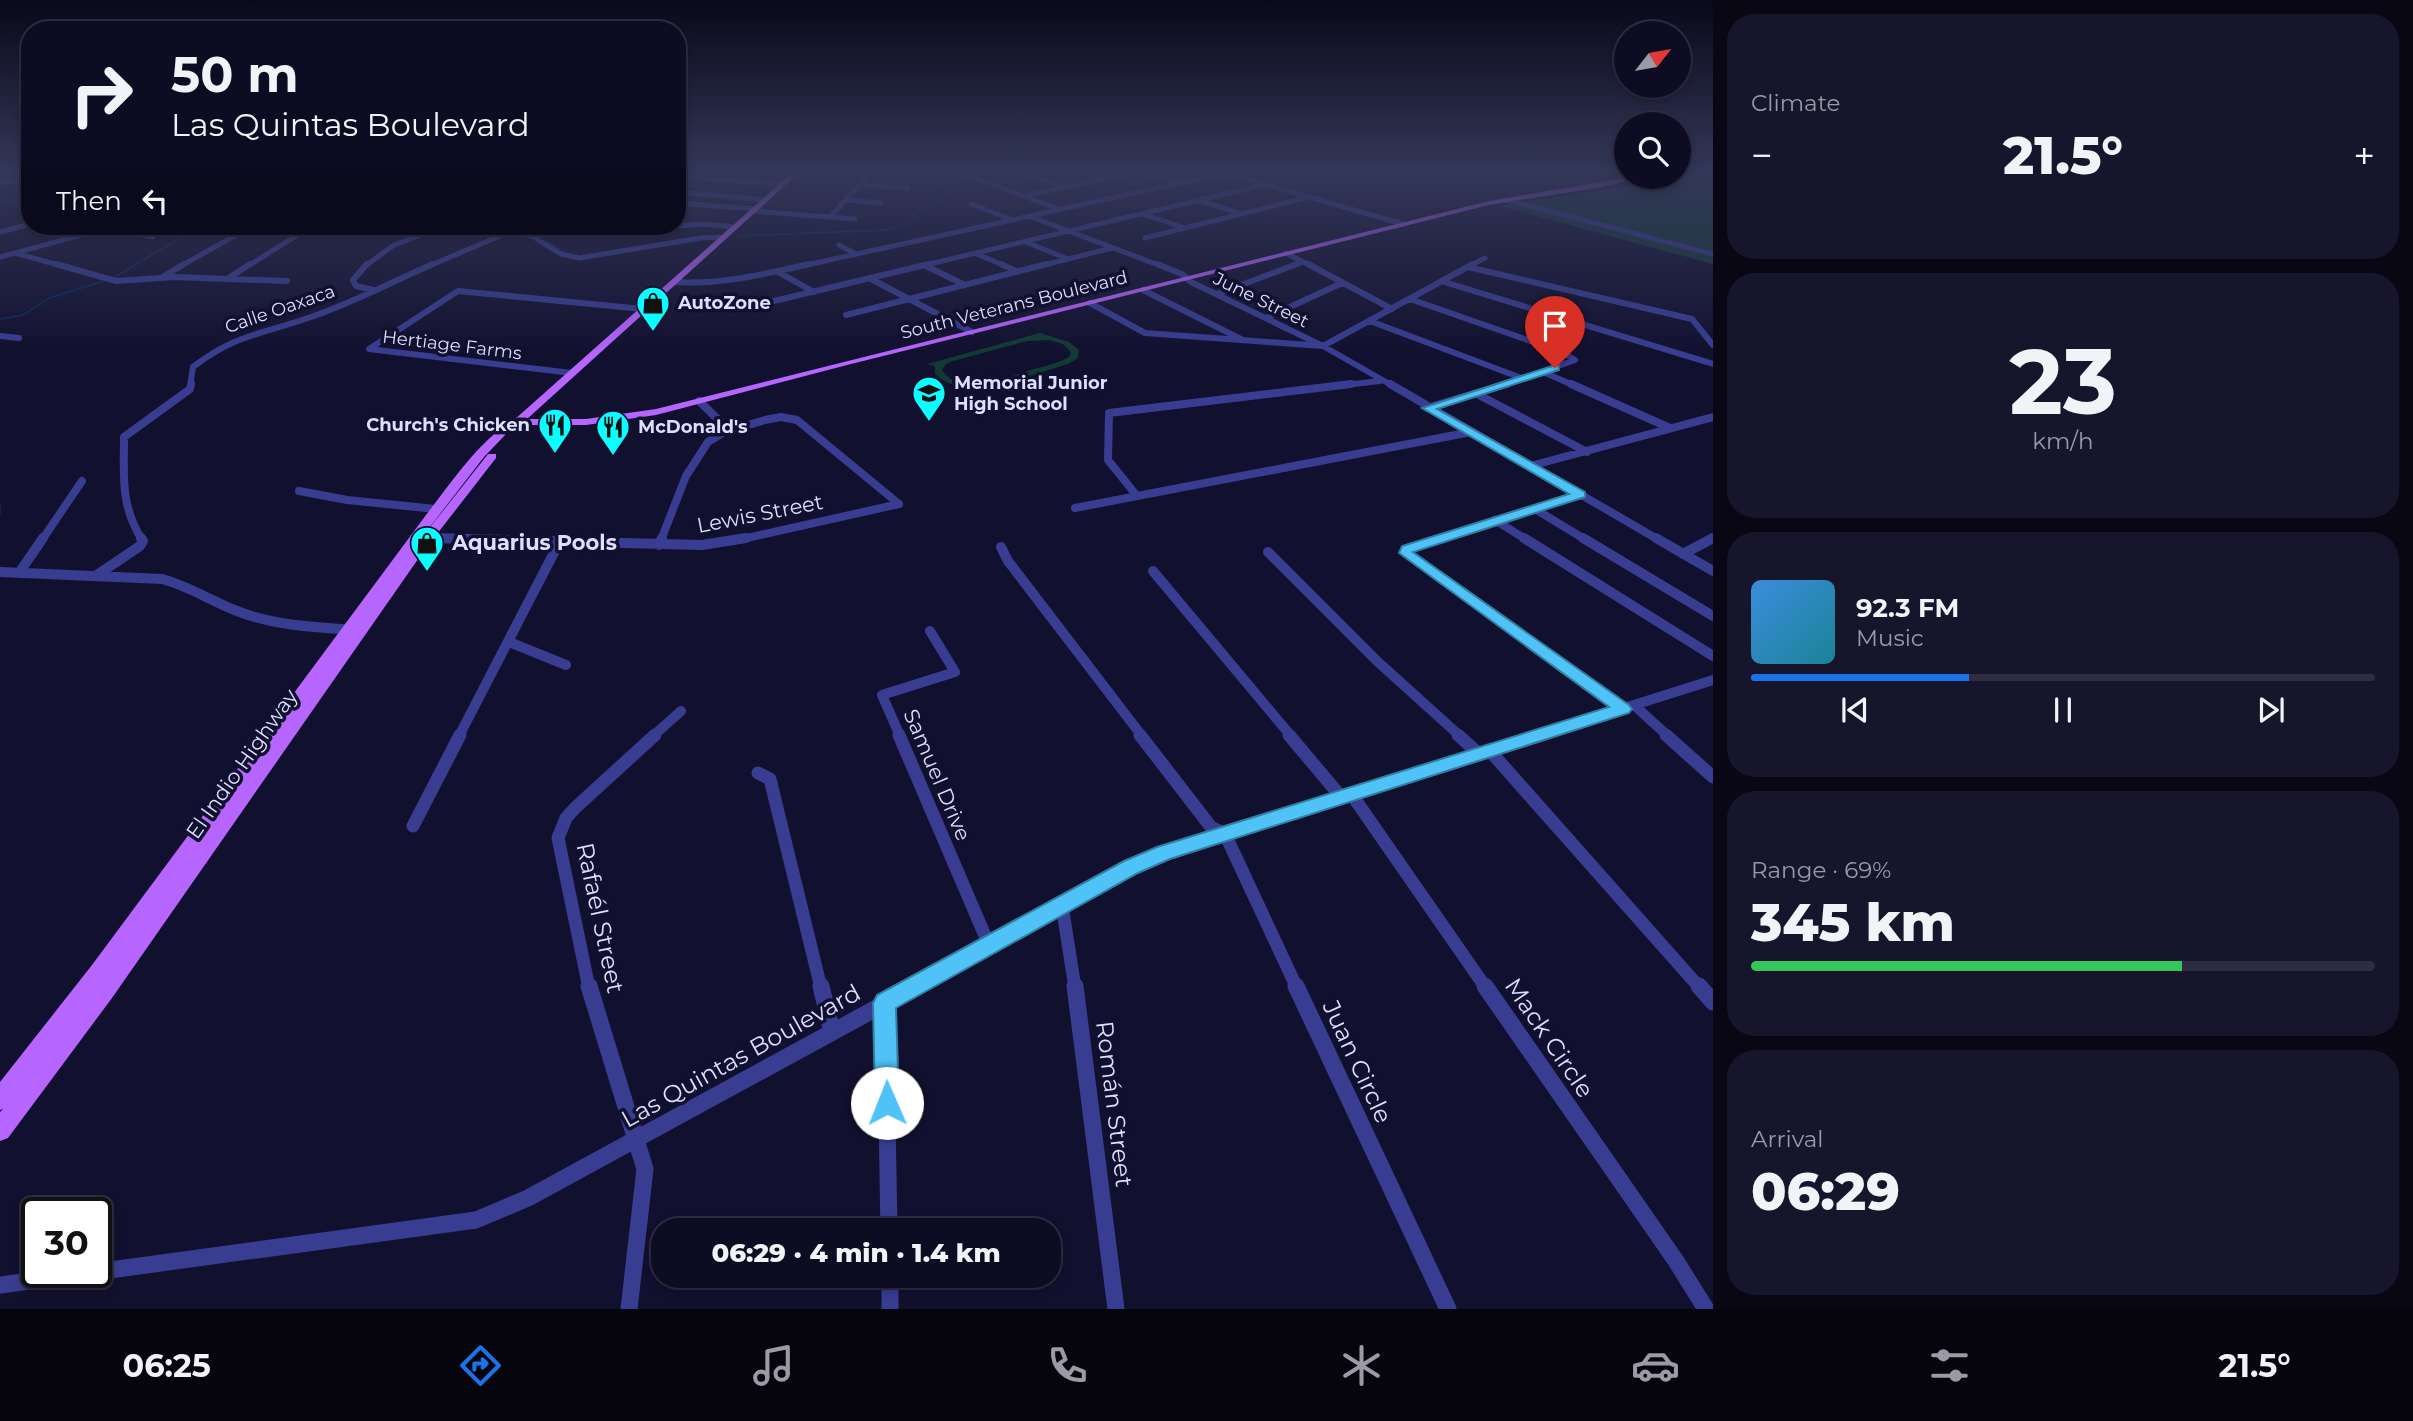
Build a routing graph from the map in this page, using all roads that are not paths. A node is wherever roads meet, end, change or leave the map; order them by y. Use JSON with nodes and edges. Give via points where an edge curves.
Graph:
{"nodes":[{"id":1,"x":729,"y":232,"type":"edge"},
{"id":2,"x":960,"y":232,"type":"edge"},
{"id":3,"x":1070,"y":232,"type":"joint"},
{"id":4,"x":1169,"y":232,"type":"edge"},
{"id":5,"x":1373,"y":232,"type":"edge"},
{"id":6,"x":1633,"y":232,"type":"edge"},
{"id":7,"x":79,"y":235,"type":"edge"},
{"id":8,"x":145,"y":235,"type":"edge"},
{"id":9,"x":236,"y":235,"type":"edge"},
{"id":10,"x":298,"y":235,"type":"edge"},
{"id":11,"x":418,"y":235,"type":"edge"},
{"id":12,"x":502,"y":235,"type":"edge"},
{"id":13,"x":521,"y":235,"type":"edge"},
{"id":14,"x":153,"y":237,"type":"dead end"},
{"id":15,"x":724,"y":237,"type":"junction"},
{"id":16,"x":1145,"y":238,"type":"dead end"},
{"id":17,"x":1026,"y":242,"type":"junction"},
{"id":18,"x":839,"y":245,"type":"dead end"},
{"id":19,"x":1113,"y":248,"type":"junction"},
{"id":20,"x":15,"y":253,"type":"junction"},
{"id":21,"x":1286,"y":253,"type":"junction"},
{"id":22,"x":1713,"y":253,"type":"edge"},
{"id":23,"x":856,"y":254,"type":"junction"},
{"id":24,"x":977,"y":254,"type":"junction"},
{"id":25,"x":0,"y":257,"type":"edge"},
{"id":26,"x":1485,"y":258,"type":"dead end"},
{"id":27,"x":1068,"y":259,"type":"junction"},
{"id":28,"x":1303,"y":262,"type":"junction"},
{"id":29,"x":926,"y":266,"type":"junction"},
{"id":30,"x":1468,"y":267,"type":"junction"},
{"id":31,"x":778,"y":272,"type":"junction"},
{"id":32,"x":1018,"y":272,"type":"junction"},
{"id":33,"x":162,"y":278,"type":"junction"},
{"id":34,"x":1187,"y":278,"type":"junction"},
{"id":35,"x":227,"y":279,"type":"junction"},
{"id":36,"x":871,"y":279,"type":"junction"},
{"id":37,"x":287,"y":281,"type":"dead end"},
{"id":38,"x":1441,"y":281,"type":"junction"},
{"id":39,"x":674,"y":282,"type":"junction"},
{"id":40,"x":1342,"y":283,"type":"junction"},
{"id":41,"x":965,"y":285,"type":"junction"},
{"id":42,"x":1143,"y":289,"type":"junction"},
{"id":43,"x":374,"y":290,"type":"junction"},
{"id":44,"x":814,"y":292,"type":"junction"},
{"id":45,"x":1217,"y":294,"type":"junction"},
{"id":46,"x":909,"y":299,"type":"junction"},
{"id":47,"x":1410,"y":299,"type":"junction"},
{"id":48,"x":1090,"y":303,"type":"junction"},
{"id":49,"x":749,"y":307,"type":"dead end"},
{"id":50,"x":643,"y":309,"type":"junction"},
{"id":51,"x":1392,"y":309,"type":"junction"},
{"id":52,"x":846,"y":315,"type":"dead end"},
{"id":53,"x":1266,"y":318,"type":"junction"},
{"id":54,"x":1370,"y":321,"type":"junction"},
{"id":55,"x":972,"y":332,"type":"junction"},
{"id":56,"x":0,"y":336,"type":"edge"},
{"id":57,"x":19,"y":338,"type":"dead end"},
{"id":58,"x":1247,"y":342,"type":"junction"},
{"id":59,"x":1713,"y":345,"type":"edge"},
{"id":60,"x":1323,"y":346,"type":"junction"},
{"id":61,"x":1713,"y":364,"type":"edge"},
{"id":62,"x":1543,"y":372,"type":"junction"},
{"id":63,"x":572,"y":373,"type":"junction"},
{"id":64,"x":1524,"y":379,"type":"junction"},
{"id":65,"x":1380,"y":381,"type":"junction"},
{"id":66,"x":1477,"y":394,"type":"junction"},
{"id":67,"x":699,"y":401,"type":"junction"},
{"id":68,"x":537,"y":403,"type":"junction"},
{"id":69,"x":1431,"y":407,"type":"junction"},
{"id":70,"x":1713,"y":417,"type":"edge"},
{"id":71,"x":518,"y":422,"type":"junction"},
{"id":72,"x":570,"y":423,"type":"junction"},
{"id":73,"x":1670,"y":428,"type":"junction"},
{"id":74,"x":729,"y":430,"type":"junction"},
{"id":75,"x":1471,"y":432,"type":"junction"},
{"id":76,"x":1587,"y":452,"type":"junction"},
{"id":77,"x":1530,"y":466,"type":"junction"},
{"id":78,"x":82,"y":481,"type":"dead end"},
{"id":79,"x":299,"y":491,"type":"dead end"},
{"id":80,"x":1580,"y":495,"type":"junction"},
{"id":81,"x":1137,"y":496,"type":"junction"},
{"id":82,"x":1075,"y":508,"type":"dead end"},
{"id":83,"x":436,"y":509,"type":"junction"},
{"id":84,"x":1535,"y":509,"type":"junction"},
{"id":85,"x":1495,"y":520,"type":"junction"},
{"id":86,"x":422,"y":536,"type":"junction"},
{"id":87,"x":1713,"y":538,"type":"edge"},
{"id":88,"x":559,"y":543,"type":"junction"},
{"id":89,"x":659,"y":545,"type":"junction"},
{"id":90,"x":1001,"y":547,"type":"dead end"},
{"id":91,"x":1268,"y":552,"type":"dead end"},
{"id":92,"x":1683,"y":554,"type":"junction"},
{"id":93,"x":1153,"y":571,"type":"dead end"},
{"id":94,"x":1713,"y":571,"type":"edge"},
{"id":95,"x":0,"y":572,"type":"edge"},
{"id":96,"x":19,"y":573,"type":"junction"},
{"id":97,"x":97,"y":575,"type":"junction"},
{"id":98,"x":1713,"y":616,"type":"edge"},
{"id":99,"x":354,"y":630,"type":"junction"},
{"id":100,"x":930,"y":631,"type":"dead end"},
{"id":101,"x":509,"y":642,"type":"junction"},
{"id":102,"x":1713,"y":656,"type":"edge"},
{"id":103,"x":566,"y":665,"type":"dead end"},
{"id":104,"x":1713,"y":680,"type":"edge"},
{"id":105,"x":1629,"y":707,"type":"junction"},
{"id":106,"x":681,"y":711,"type":"dead end"},
{"id":107,"x":1485,"y":752,"type":"junction"},
{"id":108,"x":758,"y":773,"type":"dead end"},
{"id":109,"x":1713,"y":777,"type":"edge"},
{"id":110,"x":1347,"y":796,"type":"junction"},
{"id":111,"x":413,"y":826,"type":"dead end"},
{"id":112,"x":1225,"y":834,"type":"junction"},
{"id":113,"x":1062,"y":905,"type":"junction"},
{"id":114,"x":989,"y":945,"type":"junction"},
{"id":115,"x":1713,"y":1002,"type":"edge"},
{"id":116,"x":885,"y":1003,"type":"junction"},
{"id":117,"x":832,"y":1032,"type":"junction"},
{"id":118,"x":0,"y":1099,"type":"edge"},
{"id":119,"x":0,"y":1130,"type":"edge"},
{"id":120,"x":636,"y":1139,"type":"junction"},
{"id":121,"x":889,"y":1218,"type":"edge"},
{"id":122,"x":0,"y":1286,"type":"edge"},
{"id":123,"x":890,"y":1288,"type":"edge"},
{"id":124,"x":629,"y":1309,"type":"edge"},
{"id":125,"x":890,"y":1309,"type":"edge"},
{"id":126,"x":1116,"y":1309,"type":"edge"},
{"id":127,"x":1448,"y":1309,"type":"edge"},
{"id":128,"x":1706,"y":1309,"type":"edge"}],
"edges":[{"from":1,"to":15,"type":"main road","name":"El Indio Highway"},
{"from":2,"to":23,"type":"street"},
{"from":3,"to":17,"type":"street"},
{"from":3,"to":19,"type":"street","name":"June Street"},
{"from":4,"to":16,"type":"street"},
{"from":5,"to":21,"type":"main road","name":"South Veterans Boulevard"},
{"from":6,"to":22,"type":"street"},
{"from":7,"to":20,"type":"street"},
{"from":8,"to":14,"type":"street"},
{"from":9,"to":33,"type":"street"},
{"from":10,"to":35,"type":"street"},
{"from":11,"to":43,"type":"street","via":[[379,253],[353,280],[356,286]]},
{"from":12,"to":43,"type":"street","name":"Calle Oaxaca"},
{"from":13,"to":15,"type":"street","via":[[567,257],[596,257]]},
{"from":15,"to":39,"type":"main road","name":"El Indio Highway"},
{"from":17,"to":24,"type":"street"},
{"from":17,"to":27,"type":"street"},
{"from":18,"to":23,"type":"street"},
{"from":19,"to":27,"type":"street"},
{"from":19,"to":34,"type":"street","name":"June Street"},
{"from":20,"to":25,"type":"street"},
{"from":20,"to":33,"type":"street","via":[[111,281]]},
{"from":21,"to":28,"type":"street"},
{"from":21,"to":34,"type":"main road","name":"South Veterans Boulevard"},
{"from":23,"to":31,"type":"street"},
{"from":24,"to":29,"type":"street"},
{"from":24,"to":32,"type":"street"},
{"from":26,"to":30,"type":"street"},
{"from":27,"to":32,"type":"street"},
{"from":28,"to":40,"type":"street"},
{"from":28,"to":45,"type":"street"},
{"from":29,"to":36,"type":"street"},
{"from":29,"to":41,"type":"street"},
{"from":30,"to":38,"type":"street"},
{"from":30,"to":59,"type":"street","via":[[1692,319]]},
{"from":31,"to":39,"type":"street","via":[[722,283]]},
{"from":31,"to":44,"type":"street"},
{"from":32,"to":41,"type":"street"},
{"from":33,"to":35,"type":"street"},
{"from":34,"to":42,"type":"main road","name":"South Veterans Boulevard"},
{"from":34,"to":45,"type":"street","name":"June Street"},
{"from":35,"to":37,"type":"street"},
{"from":36,"to":44,"type":"street"},
{"from":36,"to":46,"type":"street"},
{"from":38,"to":47,"type":"street"},
{"from":38,"to":61,"type":"street"},
{"from":39,"to":50,"type":"main road","name":"El Indio Highway"},
{"from":40,"to":51,"type":"street"},
{"from":40,"to":53,"type":"street"},
{"from":41,"to":46,"type":"street"},
{"from":42,"to":48,"type":"main road","name":"South Veterans Boulevard"},
{"from":42,"to":58,"type":"street"},
{"from":43,"to":97,"type":"street","name":"Calle Oaxaca","via":[[294,324],[250,334],[209,352],[192,367],[190,389],[127,433],[122,440],[124,497],[133,528],[143,541]]},
{"from":44,"to":49,"type":"street"},
{"from":45,"to":53,"type":"street","name":"June Street"},
{"from":46,"to":52,"type":"street"},
{"from":46,"to":55,"type":"street"},
{"from":47,"to":51,"type":"street"},
{"from":47,"to":62,"type":"street","via":[[1575,360]]},
{"from":48,"to":55,"type":"main road","name":"South Veterans Boulevard"},
{"from":48,"to":58,"type":"street","via":[[1145,333]]},
{"from":50,"to":63,"type":"main road","name":"El Indio Highway"},
{"from":50,"to":63,"type":"street","name":"Hertiage Farms","via":[[458,292],[369,349]]},
{"from":51,"to":54,"type":"street"},
{"from":53,"to":60,"type":"street","name":"June Street"},
{"from":54,"to":60,"type":"street"},
{"from":54,"to":64,"type":"street"},
{"from":55,"to":67,"type":"main road","name":"South Veterans Boulevard"},
{"from":56,"to":57,"type":"street"},
{"from":58,"to":60,"type":"street"},
{"from":60,"to":65,"type":"street","name":"June Street"},
{"from":62,"to":64,"type":"street"},
{"from":62,"to":73,"type":"street"},
{"from":63,"to":68,"type":"main road","name":"El Indio Highway"},
{"from":64,"to":66,"type":"street"},
{"from":65,"to":69,"type":"street","name":"June Street"},
{"from":65,"to":81,"type":"street","via":[[1109,413],[1108,460]]},
{"from":66,"to":69,"type":"street"},
{"from":66,"to":76,"type":"street"},
{"from":67,"to":72,"type":"main road","name":"South Veterans Boulevard","via":[[636,417]]},
{"from":67,"to":74,"type":"street"},
{"from":68,"to":71,"type":"main road","name":"El Indio Highway"},
{"from":68,"to":72,"type":"main road","via":[[546,415]]},
{"from":69,"to":75,"type":"street","name":"June Street"},
{"from":70,"to":73,"type":"street"},
{"from":71,"to":72,"type":"main road","name":"South Veterans Boulevard"},
{"from":71,"to":83,"type":"main road","name":"El Indio Highway","via":[[504,430]]},
{"from":71,"to":86,"type":"main road","name":"El Indio Highway","via":[[515,431]]},
{"from":73,"to":76,"type":"street"},
{"from":74,"to":89,"type":"street","via":[[710,440],[696,457]]},
{"from":74,"to":89,"type":"street","name":"Lewis Street","via":[[788,416],[899,504],[728,542]]},
{"from":75,"to":77,"type":"street","name":"June Street"},
{"from":75,"to":81,"type":"street"},
{"from":76,"to":77,"type":"street"},
{"from":77,"to":80,"type":"street","name":"June Street"},
{"from":78,"to":96,"type":"street"},
{"from":79,"to":83,"type":"street"},
{"from":80,"to":84,"type":"street"},
{"from":80,"to":92,"type":"street","name":"June Street"},
{"from":81,"to":82,"type":"street"},
{"from":83,"to":86,"type":"main road","name":"El Indio Highway"},
{"from":84,"to":85,"type":"street"},
{"from":84,"to":98,"type":"street"},
{"from":85,"to":102,"type":"street"},
{"from":85,"to":105,"type":"street","via":[[1406,553]]},
{"from":86,"to":88,"type":"street","name":"Lewis Street"},
{"from":86,"to":99,"type":"main road","name":"El Indio Highway"},
{"from":87,"to":92,"type":"street"},
{"from":88,"to":89,"type":"street","name":"Lewis Street"},
{"from":88,"to":101,"type":"street"},
{"from":90,"to":112,"type":"street","via":[[1211,827]]},
{"from":91,"to":107,"type":"street","via":[[1377,662]]},
{"from":92,"to":94,"type":"street","name":"June Street"},
{"from":93,"to":110,"type":"street","name":"Mack Circle"},
{"from":95,"to":96,"type":"street"},
{"from":96,"to":97,"type":"street"},
{"from":97,"to":99,"type":"street","via":[[172,581],[249,615]]},
{"from":99,"to":118,"type":"main road","name":"El Indio Highway"},
{"from":99,"to":119,"type":"main road","name":"El Indio Highway","via":[[113,982]]},
{"from":100,"to":114,"type":"street","name":"Samuel Drive","via":[[955,672],[882,695]]},
{"from":101,"to":103,"type":"street"},
{"from":101,"to":111,"type":"street"},
{"from":104,"to":105,"type":"street","name":"Las Quintas Boulevard"},
{"from":105,"to":107,"type":"street","name":"Las Quintas Boulevard"},
{"from":105,"to":109,"type":"street"},
{"from":106,"to":120,"type":"street","name":"Rafaél Street","via":[[575,808],[558,838],[584,970]]},
{"from":107,"to":110,"type":"street","name":"Las Quintas Boulevard"},
{"from":107,"to":115,"type":"street"},
{"from":108,"to":117,"type":"street","via":[[770,779]]},
{"from":110,"to":112,"type":"street","name":"Las Quintas Boulevard"},
{"from":110,"to":128,"type":"street","name":"Mack Circle"},
{"from":112,"to":113,"type":"street","name":"Las Quintas Boulevard","via":[[1147,860]]},
{"from":112,"to":127,"type":"street","name":"Juan Circle"},
{"from":113,"to":114,"type":"street","name":"Las Quintas Boulevard"},
{"from":113,"to":126,"type":"street","name":"Román Street"},
{"from":114,"to":116,"type":"street","name":"Las Quintas Boulevard"},
{"from":116,"to":117,"type":"street","name":"Las Quintas Boulevard"},
{"from":116,"to":121,"type":"street"},
{"from":117,"to":120,"type":"street","name":"Las Quintas Boulevard"},
{"from":120,"to":122,"type":"street","name":"Las Quintas Boulevard","via":[[528,1198],[453,1225]]},
{"from":120,"to":124,"type":"street","name":"Rafaél Street","via":[[645,1181]]},
{"from":123,"to":125,"type":"street"}]}
